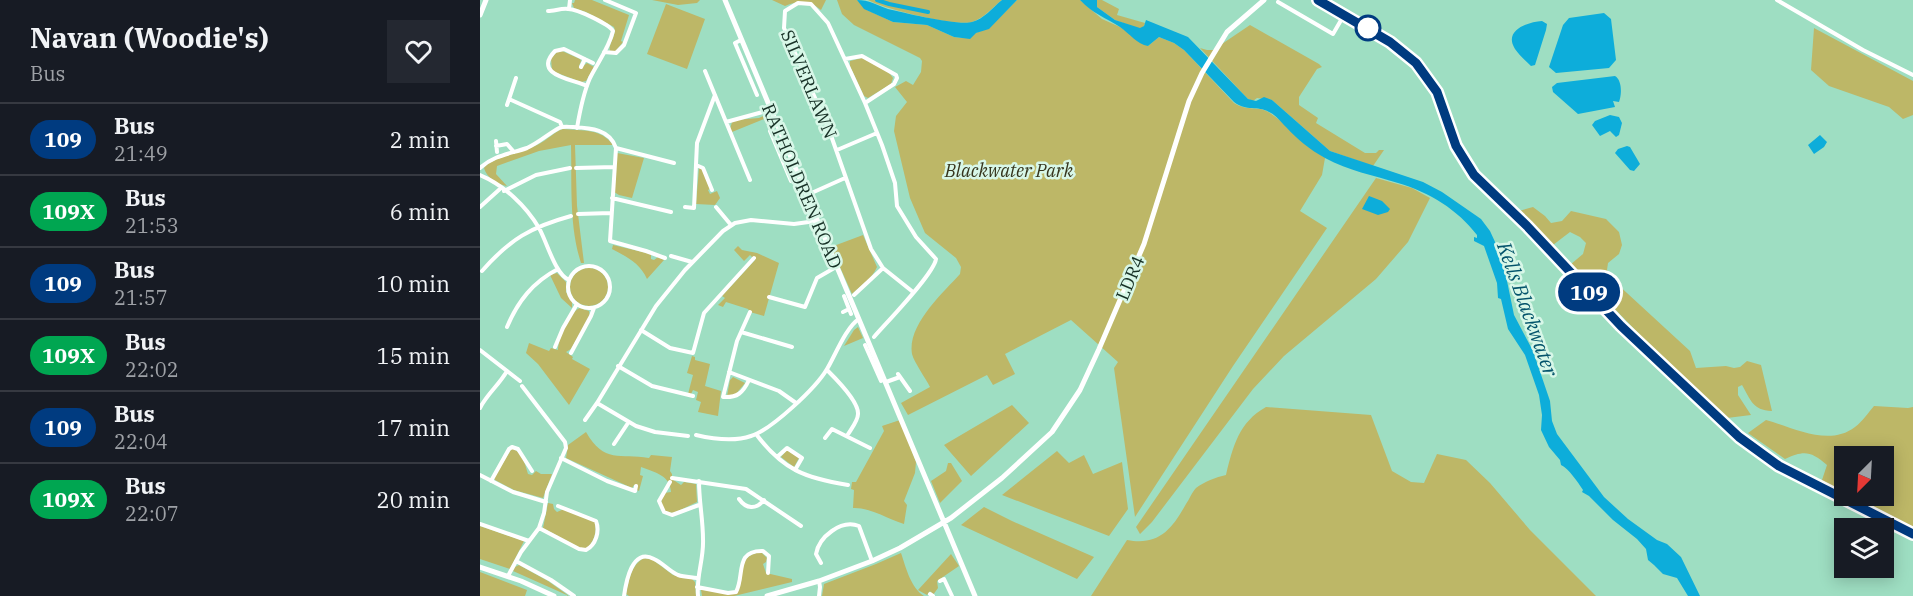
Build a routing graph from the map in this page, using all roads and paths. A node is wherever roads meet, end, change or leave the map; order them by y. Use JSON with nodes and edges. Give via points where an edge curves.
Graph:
{"nodes":[{"id":1,"x":570,"y":0,"type":"edge"},
{"id":2,"x":605,"y":0,"type":"edge"},
{"id":3,"x":725,"y":0,"type":"edge"},
{"id":4,"x":1264,"y":0,"type":"edge"},
{"id":5,"x":1318,"y":0,"type":"edge"},
{"id":6,"x":1777,"y":0,"type":"edge"},
{"id":7,"x":1278,"y":2,"type":"dead end"},
{"id":8,"x":483,"y":3,"type":"edge"},
{"id":9,"x":568,"y":9,"type":"junction"},
{"id":10,"x":548,"y":11,"type":"dead end"},
{"id":11,"x":480,"y":15,"type":"edge"},
{"id":12,"x":1344,"y":15,"type":"junction"},
{"id":13,"x":741,"y":40,"type":"junction"},
{"id":14,"x":604,"y":52,"type":"junction"},
{"id":15,"x":585,"y":59,"type":"junction"},
{"id":16,"x":845,"y":59,"type":"junction"},
{"id":17,"x":593,"y":63,"type":"dead end"},
{"id":18,"x":581,"y":67,"type":"dead end"},
{"id":19,"x":705,"y":70,"type":"dead end"},
{"id":20,"x":1913,"y":75,"type":"edge"},
{"id":21,"x":516,"y":78,"type":"dead end"},
{"id":22,"x":587,"y":86,"type":"junction"},
{"id":23,"x":715,"y":95,"type":"junction"},
{"id":24,"x":757,"y":95,"type":"dead end"},
{"id":25,"x":509,"y":99,"type":"junction"},
{"id":26,"x":865,"y":103,"type":"junction"},
{"id":27,"x":507,"y":105,"type":"dead end"},
{"id":28,"x":770,"y":110,"type":"junction"},
{"id":29,"x":726,"y":122,"type":"junction"},
{"id":30,"x":562,"y":127,"type":"junction"},
{"id":31,"x":577,"y":128,"type":"junction"},
{"id":32,"x":770,"y":131,"type":"dead end"},
{"id":33,"x":877,"y":133,"type":"junction"},
{"id":34,"x":616,"y":148,"type":"junction"},
{"id":35,"x":837,"y":150,"type":"junction"},
{"id":36,"x":497,"y":152,"type":"dead end"},
{"id":37,"x":514,"y":152,"type":"junction"},
{"id":38,"x":788,"y":152,"type":"junction"},
{"id":39,"x":780,"y":154,"type":"junction"},
{"id":40,"x":674,"y":163,"type":"dead end"},
{"id":41,"x":696,"y":165,"type":"junction"},
{"id":42,"x":614,"y":167,"type":"junction"},
{"id":43,"x":480,"y":168,"type":"edge"},
{"id":44,"x":570,"y":168,"type":"dead end"},
{"id":45,"x":576,"y":168,"type":"dead end"},
{"id":46,"x":480,"y":175,"type":"edge"},
{"id":47,"x":845,"y":178,"type":"junction"},
{"id":48,"x":750,"y":180,"type":"dead end"},
{"id":49,"x":791,"y":181,"type":"dead end"},
{"id":50,"x":502,"y":189,"type":"junction"},
{"id":51,"x":712,"y":190,"type":"dead end"},
{"id":52,"x":806,"y":195,"type":"junction"},
{"id":53,"x":612,"y":198,"type":"junction"},
{"id":54,"x":480,"y":207,"type":"edge"},
{"id":55,"x":685,"y":207,"type":"dead end"},
{"id":56,"x":716,"y":207,"type":"dead end"},
{"id":57,"x":670,"y":212,"type":"dead end"},
{"id":58,"x":611,"y":213,"type":"junction"},
{"id":59,"x":578,"y":214,"type":"dead end"},
{"id":60,"x":571,"y":216,"type":"dead end"},
{"id":61,"x":816,"y":221,"type":"junction"},
{"id":62,"x":731,"y":225,"type":"junction"},
{"id":63,"x":538,"y":226,"type":"junction"},
{"id":64,"x":671,"y":256,"type":"dead end"},
{"id":65,"x":665,"y":258,"type":"dead end"},
{"id":66,"x":754,"y":258,"type":"dead end"},
{"id":67,"x":692,"y":262,"type":"junction"},
{"id":68,"x":836,"y":267,"type":"junction"},
{"id":69,"x":883,"y":268,"type":"junction"},
{"id":70,"x":558,"y":269,"type":"junction"},
{"id":71,"x":482,"y":271,"type":"dead end"},
{"id":72,"x":569,"y":280,"type":"junction"},
{"id":73,"x":913,"y":292,"type":"junction"},
{"id":74,"x":844,"y":296,"type":"dead end"},
{"id":75,"x":769,"y":297,"type":"dead end"},
{"id":76,"x":851,"y":299,"type":"junction"},
{"id":77,"x":577,"y":304,"type":"junction"},
{"id":78,"x":594,"y":308,"type":"junction"},
{"id":79,"x":750,"y":312,"type":"dead end"},
{"id":80,"x":843,"y":312,"type":"dead end"},
{"id":81,"x":859,"y":319,"type":"junction"},
{"id":82,"x":507,"y":327,"type":"dead end"},
{"id":83,"x":641,"y":330,"type":"junction"},
{"id":84,"x":741,"y":332,"type":"junction"},
{"id":85,"x":874,"y":337,"type":"dead end"},
{"id":86,"x":865,"y":345,"type":"dead end"},
{"id":87,"x":555,"y":347,"type":"dead end"},
{"id":88,"x":792,"y":347,"type":"dead end"},
{"id":89,"x":480,"y":350,"type":"edge"},
{"id":90,"x":571,"y":353,"type":"dead end"},
{"id":91,"x":618,"y":366,"type":"junction"},
{"id":92,"x":826,"y":370,"type":"junction"},
{"id":93,"x":507,"y":371,"type":"junction"},
{"id":94,"x":729,"y":372,"type":"junction"},
{"id":95,"x":880,"y":373,"type":"junction"},
{"id":96,"x":749,"y":380,"type":"junction"},
{"id":97,"x":884,"y":382,"type":"junction"},
{"id":98,"x":910,"y":391,"type":"dead end"},
{"id":99,"x":693,"y":396,"type":"dead end"},
{"id":100,"x":597,"y":403,"type":"junction"},
{"id":101,"x":796,"y":403,"type":"junction"},
{"id":102,"x":480,"y":408,"type":"edge"},
{"id":103,"x":585,"y":420,"type":"dead end"},
{"id":104,"x":628,"y":423,"type":"junction"},
{"id":105,"x":756,"y":434,"type":"junction"},
{"id":106,"x":696,"y":435,"type":"dead end"},
{"id":107,"x":687,"y":436,"type":"dead end"},
{"id":108,"x":848,"y":436,"type":"junction"},
{"id":109,"x":825,"y":438,"type":"dead end"},
{"id":110,"x":614,"y":444,"type":"dead end"},
{"id":111,"x":870,"y":448,"type":"dead end"},
{"id":112,"x":777,"y":457,"type":"junction"},
{"id":113,"x":561,"y":458,"type":"junction"},
{"id":114,"x":795,"y":470,"type":"junction"},
{"id":115,"x":484,"y":471,"type":"dead end"},
{"id":116,"x":532,"y":471,"type":"dead end"},
{"id":117,"x":481,"y":476,"type":"edge"},
{"id":118,"x":491,"y":480,"type":"junction"},
{"id":119,"x":699,"y":481,"type":"junction"},
{"id":120,"x":848,"y":485,"type":"dead end"},
{"id":121,"x":636,"y":486,"type":"dead end"},
{"id":122,"x":739,"y":499,"type":"dead end"},
{"id":123,"x":764,"y":500,"type":"junction"},
{"id":124,"x":546,"y":502,"type":"junction"},
{"id":125,"x":699,"y":505,"type":"junction"},
{"id":126,"x":558,"y":506,"type":"dead end"},
{"id":127,"x":945,"y":522,"type":"junction"},
{"id":128,"x":480,"y":524,"type":"edge"},
{"id":129,"x":801,"y":526,"type":"dead end"},
{"id":130,"x":539,"y":528,"type":"junction"},
{"id":131,"x":1913,"y":534,"type":"edge"},
{"id":132,"x":529,"y":541,"type":"junction"},
{"id":133,"x":516,"y":561,"type":"junction"},
{"id":134,"x":872,"y":561,"type":"junction"},
{"id":135,"x":821,"y":563,"type":"dead end"},
{"id":136,"x":480,"y":567,"type":"edge"},
{"id":137,"x":768,"y":573,"type":"dead end"},
{"id":138,"x":508,"y":576,"type":"junction"},
{"id":139,"x":697,"y":578,"type":"junction"},
{"id":140,"x":940,"y":581,"type":"dead end"},
{"id":141,"x":819,"y":584,"type":"junction"},
{"id":142,"x":697,"y":587,"type":"junction"},
{"id":143,"x":783,"y":594,"type":"edge"},
{"id":144,"x":554,"y":596,"type":"edge"},
{"id":145,"x":574,"y":596,"type":"edge"},
{"id":146,"x":624,"y":596,"type":"edge"},
{"id":147,"x":698,"y":596,"type":"edge"},
{"id":148,"x":767,"y":596,"type":"edge"},
{"id":149,"x":819,"y":596,"type":"edge"},
{"id":150,"x":952,"y":596,"type":"edge"},
{"id":151,"x":975,"y":596,"type":"edge"}],
"edges":[{"from":1,"to":9,"type":"street"},
{"from":2,"to":14,"type":"street","via":[[636,13],[621,48],[612,54]]},
{"from":3,"to":13,"type":"street","name":"RATHOLDREN ROAD"},
{"from":4,"to":127,"type":"street","name":"LDR4","via":[[1227,32],[1202,73],[1144,244],[1080,390],[1041,444]]},
{"from":5,"to":12,"type":"street"},
{"from":6,"to":20,"type":"street"},
{"from":7,"to":12,"type":"street","via":[[1333,34]]},
{"from":8,"to":11,"type":"street"},
{"from":9,"to":10,"type":"street"},
{"from":9,"to":14,"type":"street","via":[[612,28]]},
{"from":12,"to":131,"type":"street","via":[[1390,42],[1416,63],[1437,92],[1456,146],[1474,175],[1617,322],[1731,430],[1779,466]]},
{"from":13,"to":24,"type":"street","via":[[735,43]]},
{"from":13,"to":28,"type":"street","name":"RATHOLDREN ROAD"},
{"from":14,"to":22,"type":"street"},
{"from":15,"to":17,"type":"street"},
{"from":15,"to":18,"type":"street"},
{"from":15,"to":22,"type":"street","via":[[561,49],[552,54],[549,64],[554,74]]},
{"from":16,"to":26,"type":"street","name":"SILVERLAWN"},
{"from":16,"to":26,"type":"street","via":[[862,56],[896,75],[894,84]]},
{"from":16,"to":35,"type":"street","name":"SILVERLAWN","via":[[828,23],[815,7],[798,3],[785,11],[787,35]]},
{"from":19,"to":23,"type":"street"},
{"from":21,"to":25,"type":"street"},
{"from":22,"to":31,"type":"street"},
{"from":23,"to":29,"type":"street"},
{"from":23,"to":41,"type":"street","via":[[697,143]]},
{"from":25,"to":27,"type":"street"},
{"from":25,"to":30,"type":"street","via":[[560,122]]},
{"from":26,"to":33,"type":"street","name":"SILVERLAWN"},
{"from":28,"to":29,"type":"street"},
{"from":28,"to":38,"type":"street","name":"RATHOLDREN ROAD"},
{"from":29,"to":48,"type":"street"},
{"from":30,"to":31,"type":"street"},
{"from":30,"to":37,"type":"street"},
{"from":31,"to":34,"type":"street","via":[[606,134]]},
{"from":32,"to":39,"type":"street"},
{"from":33,"to":35,"type":"street"},
{"from":33,"to":73,"type":"street","name":"SILVERLAWN","via":[[900,211],[936,259]]},
{"from":34,"to":40,"type":"street"},
{"from":34,"to":42,"type":"street"},
{"from":35,"to":47,"type":"street","name":"SILVERLAWN"},
{"from":36,"to":37,"type":"street","via":[[496,144],[510,145]]},
{"from":37,"to":43,"type":"street","via":[[491,158]]},
{"from":38,"to":39,"type":"street"},
{"from":38,"to":52,"type":"street","name":"RATHOLDREN ROAD"},
{"from":39,"to":49,"type":"street"},
{"from":41,"to":51,"type":"street","via":[[703,168]]},
{"from":41,"to":55,"type":"street","via":[[694,208]]},
{"from":42,"to":45,"type":"street"},
{"from":42,"to":53,"type":"street"},
{"from":44,"to":50,"type":"street","via":[[536,175]]},
{"from":46,"to":50,"type":"street"},
{"from":47,"to":52,"type":"street"},
{"from":47,"to":69,"type":"street","name":"SILVERLAWN"},
{"from":50,"to":54,"type":"street"},
{"from":50,"to":63,"type":"street","via":[[525,208]]},
{"from":52,"to":61,"type":"street","name":"RATHOLDREN ROAD"},
{"from":53,"to":57,"type":"street"},
{"from":53,"to":58,"type":"street"},
{"from":56,"to":62,"type":"street"},
{"from":58,"to":59,"type":"street"},
{"from":58,"to":65,"type":"street","via":[[611,242]]},
{"from":60,"to":63,"type":"street"},
{"from":61,"to":62,"type":"street","via":[[794,224],[751,220]]},
{"from":61,"to":68,"type":"street","name":"RATHOLDREN ROAD"},
{"from":62,"to":67,"type":"street"},
{"from":63,"to":70,"type":"street"},
{"from":63,"to":71,"type":"street","via":[[505,248]]},
{"from":64,"to":67,"type":"street"},
{"from":66,"to":83,"type":"street","via":[[704,313],[693,353],[670,348]]},
{"from":67,"to":83,"type":"street"},
{"from":68,"to":75,"type":"street","via":[[817,278],[805,307]]},
{"from":68,"to":76,"type":"street","name":"RATHOLDREN ROAD"},
{"from":69,"to":73,"type":"street","name":"SILVERLAWN"},
{"from":69,"to":76,"type":"street"},
{"from":70,"to":72,"type":"street"},
{"from":70,"to":82,"type":"street","via":[[527,292]]},
{"from":72,"to":77,"type":"street","via":[[570,296]]},
{"from":72,"to":78,"type":"street","via":[[585,267],[595,267],[604,273],[610,292]]},
{"from":73,"to":85,"type":"street","name":"SILVERLAWN"},
{"from":74,"to":76,"type":"street"},
{"from":76,"to":80,"type":"street","via":[[850,311]]},
{"from":76,"to":81,"type":"street","name":"RATHOLDREN ROAD"},
{"from":77,"to":78,"type":"street"},
{"from":77,"to":87,"type":"street"},
{"from":78,"to":90,"type":"street"},
{"from":79,"to":84,"type":"street"},
{"from":81,"to":92,"type":"street"},
{"from":81,"to":95,"type":"street","name":"RATHOLDREN ROAD"},
{"from":83,"to":91,"type":"street"},
{"from":84,"to":88,"type":"street"},
{"from":84,"to":94,"type":"street"},
{"from":86,"to":95,"type":"street","name":"RATHOLDREN ROAD"},
{"from":89,"to":93,"type":"street"},
{"from":91,"to":99,"type":"street","via":[[652,386]]},
{"from":91,"to":100,"type":"street"},
{"from":92,"to":101,"type":"street"},
{"from":92,"to":108,"type":"street","via":[[858,409]]},
{"from":93,"to":102,"type":"street"},
{"from":93,"to":113,"type":"street","via":[[521,383],[565,442]]},
{"from":94,"to":96,"type":"street"},
{"from":94,"to":96,"type":"street","via":[[723,397],[737,396]]},
{"from":95,"to":97,"type":"street","name":"RATHOLDREN ROAD"},
{"from":96,"to":101,"type":"street"},
{"from":97,"to":98,"type":"street","via":[[899,375]]},
{"from":97,"to":127,"type":"street","name":"RATHOLDREN ROAD"},
{"from":100,"to":103,"type":"street"},
{"from":100,"to":104,"type":"street"},
{"from":101,"to":105,"type":"street"},
{"from":104,"to":107,"type":"street"},
{"from":104,"to":110,"type":"street"},
{"from":105,"to":106,"type":"street","via":[[732,439]]},
{"from":105,"to":112,"type":"street"},
{"from":108,"to":109,"type":"street","via":[[832,429]]},
{"from":108,"to":111,"type":"street"},
{"from":112,"to":114,"type":"street"},
{"from":112,"to":114,"type":"street","via":[[787,448],[802,458]]},
{"from":113,"to":121,"type":"street","via":[[615,484],[635,490]]},
{"from":113,"to":124,"type":"street"},
{"from":114,"to":120,"type":"street","via":[[811,478]]},
{"from":115,"to":117,"type":"street"},
{"from":116,"to":118,"type":"street","via":[[517,448],[512,447]]},
{"from":117,"to":118,"type":"street"},
{"from":118,"to":124,"type":"street"},
{"from":119,"to":123,"type":"street","via":[[740,487]]},
{"from":119,"to":125,"type":"street"},
{"from":119,"to":125,"type":"street","via":[[671,480],[659,501],[663,512],[672,515]]},
{"from":122,"to":123,"type":"street","via":[[748,507],[757,507]]},
{"from":123,"to":129,"type":"street"},
{"from":124,"to":130,"type":"street"},
{"from":125,"to":139,"type":"street","via":[[703,543]]},
{"from":126,"to":130,"type":"street","via":[[596,521],[598,531],[590,549],[579,549]]},
{"from":127,"to":134,"type":"street","name":"LDR4"},
{"from":127,"to":151,"type":"street","name":"RATHOLDREN ROAD"},
{"from":128,"to":132,"type":"street"},
{"from":130,"to":132,"type":"street"},
{"from":132,"to":133,"type":"street"},
{"from":133,"to":138,"type":"street"},
{"from":133,"to":145,"type":"street"},
{"from":134,"to":135,"type":"street","via":[[859,526],[852,524],[838,527],[819,546],[816,554]]},
{"from":134,"to":141,"type":"street","name":"LDR4"},
{"from":136,"to":138,"type":"street"},
{"from":137,"to":142,"type":"street","via":[[769,556],[758,550],[743,562],[736,592]]},
{"from":138,"to":144,"type":"street"},
{"from":139,"to":142,"type":"street"},
{"from":139,"to":146,"type":"street","via":[[679,575],[655,559],[641,557],[630,572]]},
{"from":140,"to":150,"type":"street","via":[[944,579]]},
{"from":141,"to":143,"type":"street","name":"LDR4"},
{"from":141,"to":149,"type":"street"},
{"from":142,"to":147,"type":"street"},
{"from":143,"to":148,"type":"street","name":"LDR4"}]}
